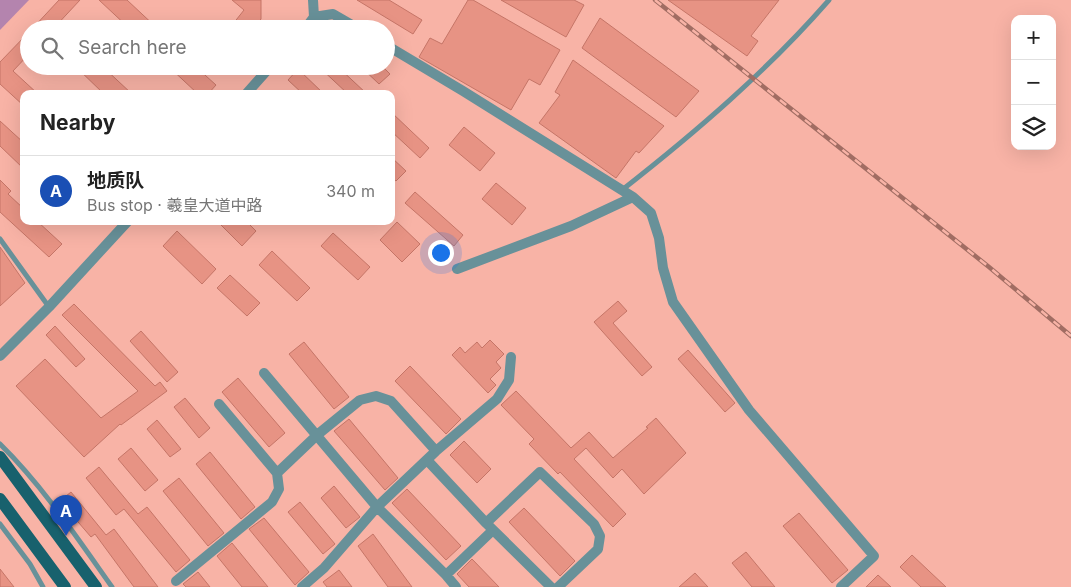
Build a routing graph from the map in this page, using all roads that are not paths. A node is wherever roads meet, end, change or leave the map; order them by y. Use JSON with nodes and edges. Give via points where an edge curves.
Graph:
{"nodes":[{"id":1,"x":313,"y":0,"type":"edge"},
{"id":2,"x":829,"y":0,"type":"edge"},
{"id":3,"x":314,"y":17,"type":"junction"},
{"id":4,"x":312,"y":20,"type":"edge"},
{"id":5,"x":343,"y":20,"type":"edge"},
{"id":6,"x":395,"y":50,"type":"edge"},
{"id":7,"x":264,"y":75,"type":"edge"},
{"id":8,"x":250,"y":90,"type":"edge"},
{"id":9,"x":622,"y":190,"type":"junction"},
{"id":10,"x":633,"y":197,"type":"junction"},
{"id":11,"x":124,"y":225,"type":"edge"},
{"id":12,"x":0,"y":239,"type":"edge"},
{"id":13,"x":457,"y":269,"type":"dead end"},
{"id":14,"x":49,"y":307,"type":"junction"},
{"id":15,"x":0,"y":356,"type":"edge"},
{"id":16,"x":511,"y":357,"type":"dead end"},
{"id":17,"x":264,"y":373,"type":"dead end"},
{"id":18,"x":220,"y":404,"type":"dead end"},
{"id":19,"x":317,"y":435,"type":"junction"},
{"id":20,"x":0,"y":444,"type":"edge"},
{"id":21,"x":436,"y":451,"type":"junction"},
{"id":22,"x":0,"y":457,"type":"edge"},
{"id":23,"x":427,"y":460,"type":"junction"},
{"id":24,"x":277,"y":473,"type":"junction"},
{"id":25,"x":0,"y":499,"type":"edge"},
{"id":26,"x":378,"y":507,"type":"junction"},
{"id":27,"x":0,"y":524,"type":"edge"},
{"id":28,"x":490,"y":526,"type":"junction"},
{"id":29,"x":446,"y":575,"type":"junction"},
{"id":30,"x":176,"y":581,"type":"dead end"},
{"id":31,"x":43,"y":587,"type":"edge"},
{"id":32,"x":65,"y":587,"type":"edge"},
{"id":33,"x":96,"y":587,"type":"edge"},
{"id":34,"x":112,"y":587,"type":"edge"},
{"id":35,"x":302,"y":587,"type":"edge"},
{"id":36,"x":456,"y":587,"type":"edge"},
{"id":37,"x":551,"y":587,"type":"edge"},
{"id":38,"x":558,"y":587,"type":"edge"},
{"id":39,"x":841,"y":587,"type":"edge"}],
"edges":[{"from":1,"to":3,"type":"street"},
{"from":2,"to":9,"type":"lane","via":[[724,105]]},
{"from":3,"to":4,"type":"street"},
{"from":3,"to":5,"type":"street","via":[[333,14]]},
{"from":6,"to":9,"type":"street"},
{"from":7,"to":8,"type":"street"},
{"from":9,"to":10,"type":"street"},
{"from":10,"to":13,"type":"street","via":[[571,226]]},
{"from":10,"to":39,"type":"street","via":[[651,213],[673,302],[749,410],[874,556]]},
{"from":11,"to":14,"type":"street"},
{"from":12,"to":14,"type":"lane"},
{"from":14,"to":15,"type":"street"},
{"from":16,"to":21,"type":"street","via":[[509,380],[497,399]]},
{"from":17,"to":19,"type":"street"},
{"from":18,"to":24,"type":"street"},
{"from":19,"to":21,"type":"street","via":[[360,400],[381,396],[394,404]]},
{"from":19,"to":24,"type":"street"},
{"from":19,"to":26,"type":"street"},
{"from":20,"to":34,"type":"lane","via":[[20,463]]},
{"from":21,"to":23,"type":"street"},
{"from":22,"to":33,"type":"main road"},
{"from":23,"to":26,"type":"street"},
{"from":23,"to":28,"type":"street"},
{"from":24,"to":30,"type":"street","via":[[279,489],[272,502]]},
{"from":25,"to":32,"type":"main road"},
{"from":26,"to":29,"type":"street"},
{"from":26,"to":35,"type":"street","via":[[324,568]]},
{"from":27,"to":31,"type":"lane"},
{"from":28,"to":29,"type":"street"},
{"from":28,"to":37,"type":"street"},
{"from":28,"to":38,"type":"street","via":[[540,472],[594,524],[600,536],[598,549]]},
{"from":29,"to":36,"type":"street"}]}
